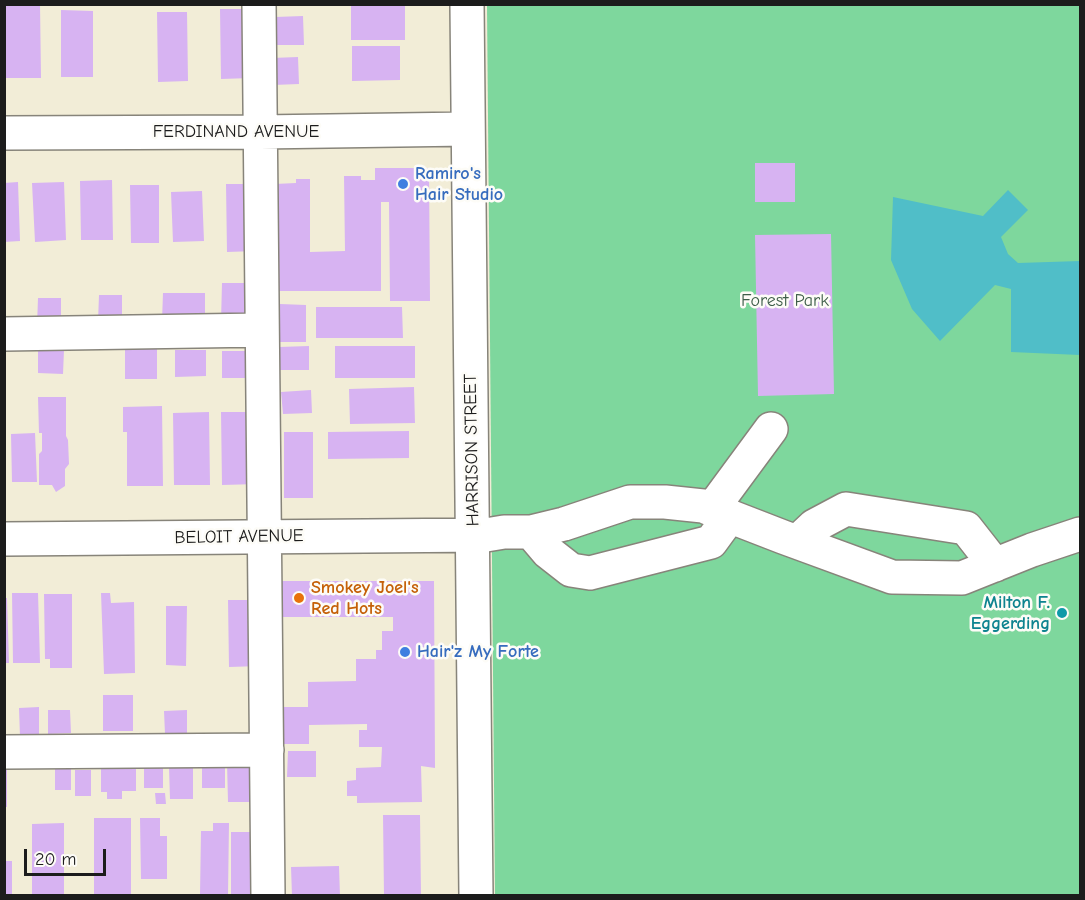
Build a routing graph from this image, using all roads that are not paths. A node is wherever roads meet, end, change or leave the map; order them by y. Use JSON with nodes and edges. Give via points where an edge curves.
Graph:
{"nodes":[{"id":1,"x":259,"y":4,"type":"edge"},
{"id":2,"x":468,"y":4,"type":"edge"},
{"id":3,"x":468,"y":129,"type":"junction"},
{"id":4,"x":260,"y":132,"type":"junction"},
{"id":5,"x":4,"y":133,"type":"edge"},
{"id":6,"x":262,"y":330,"type":"junction"},
{"id":7,"x":4,"y":334,"type":"edge"},
{"id":8,"x":771,"y":429,"type":"dead end"},
{"id":9,"x":721,"y":513,"type":"junction"},
{"id":10,"x":531,"y":532,"type":"junction"},
{"id":11,"x":1080,"y":534,"type":"edge"},
{"id":12,"x":473,"y":535,"type":"junction"},
{"id":13,"x":264,"y":537,"type":"junction"},
{"id":14,"x":4,"y":539,"type":"edge"},
{"id":15,"x":798,"y":542,"type":"junction"},
{"id":16,"x":995,"y":565,"type":"junction"},
{"id":17,"x":267,"y":750,"type":"junction"},
{"id":18,"x":4,"y":752,"type":"edge"},
{"id":19,"x":268,"y":896,"type":"edge"},
{"id":20,"x":476,"y":896,"type":"edge"}],
"edges":[{"from":1,"to":4,"type":"street"},
{"from":2,"to":3,"type":"street","name":"HARRISON STREET"},
{"from":3,"to":4,"type":"street","name":"FERDINAND AVENUE"},
{"from":3,"to":12,"type":"street","name":"HARRISON STREET"},
{"from":4,"to":5,"type":"street","name":"FERDINAND AVENUE"},
{"from":4,"to":6,"type":"street"},
{"from":6,"to":7,"type":"street"},
{"from":6,"to":13,"type":"street"},
{"from":8,"to":9,"type":"street"},
{"from":9,"to":10,"type":"street","name":"BELOIT AVENUE","via":[[703,506],[630,502]]},
{"from":9,"to":10,"type":"street","via":[[711,542],[590,573],[571,570]]},
{"from":9,"to":15,"type":"street","name":"BELOIT AVENUE"},
{"from":10,"to":12,"type":"street","name":"BELOIT AVENUE"},
{"from":11,"to":16,"type":"street","name":"BELOIT AVENUE"},
{"from":12,"to":13,"type":"street","name":"BELOIT AVENUE"},
{"from":12,"to":20,"type":"street","name":"HARRISON STREET"},
{"from":13,"to":14,"type":"street","name":"BELOIT AVENUE"},
{"from":13,"to":17,"type":"street"},
{"from":15,"to":16,"type":"street","name":"BELOIT AVENUE","via":[[892,577],[962,578]]},
{"from":15,"to":16,"type":"street","via":[[814,526],[846,509],[966,528]]},
{"from":17,"to":18,"type":"street"},
{"from":17,"to":19,"type":"street"}]}
